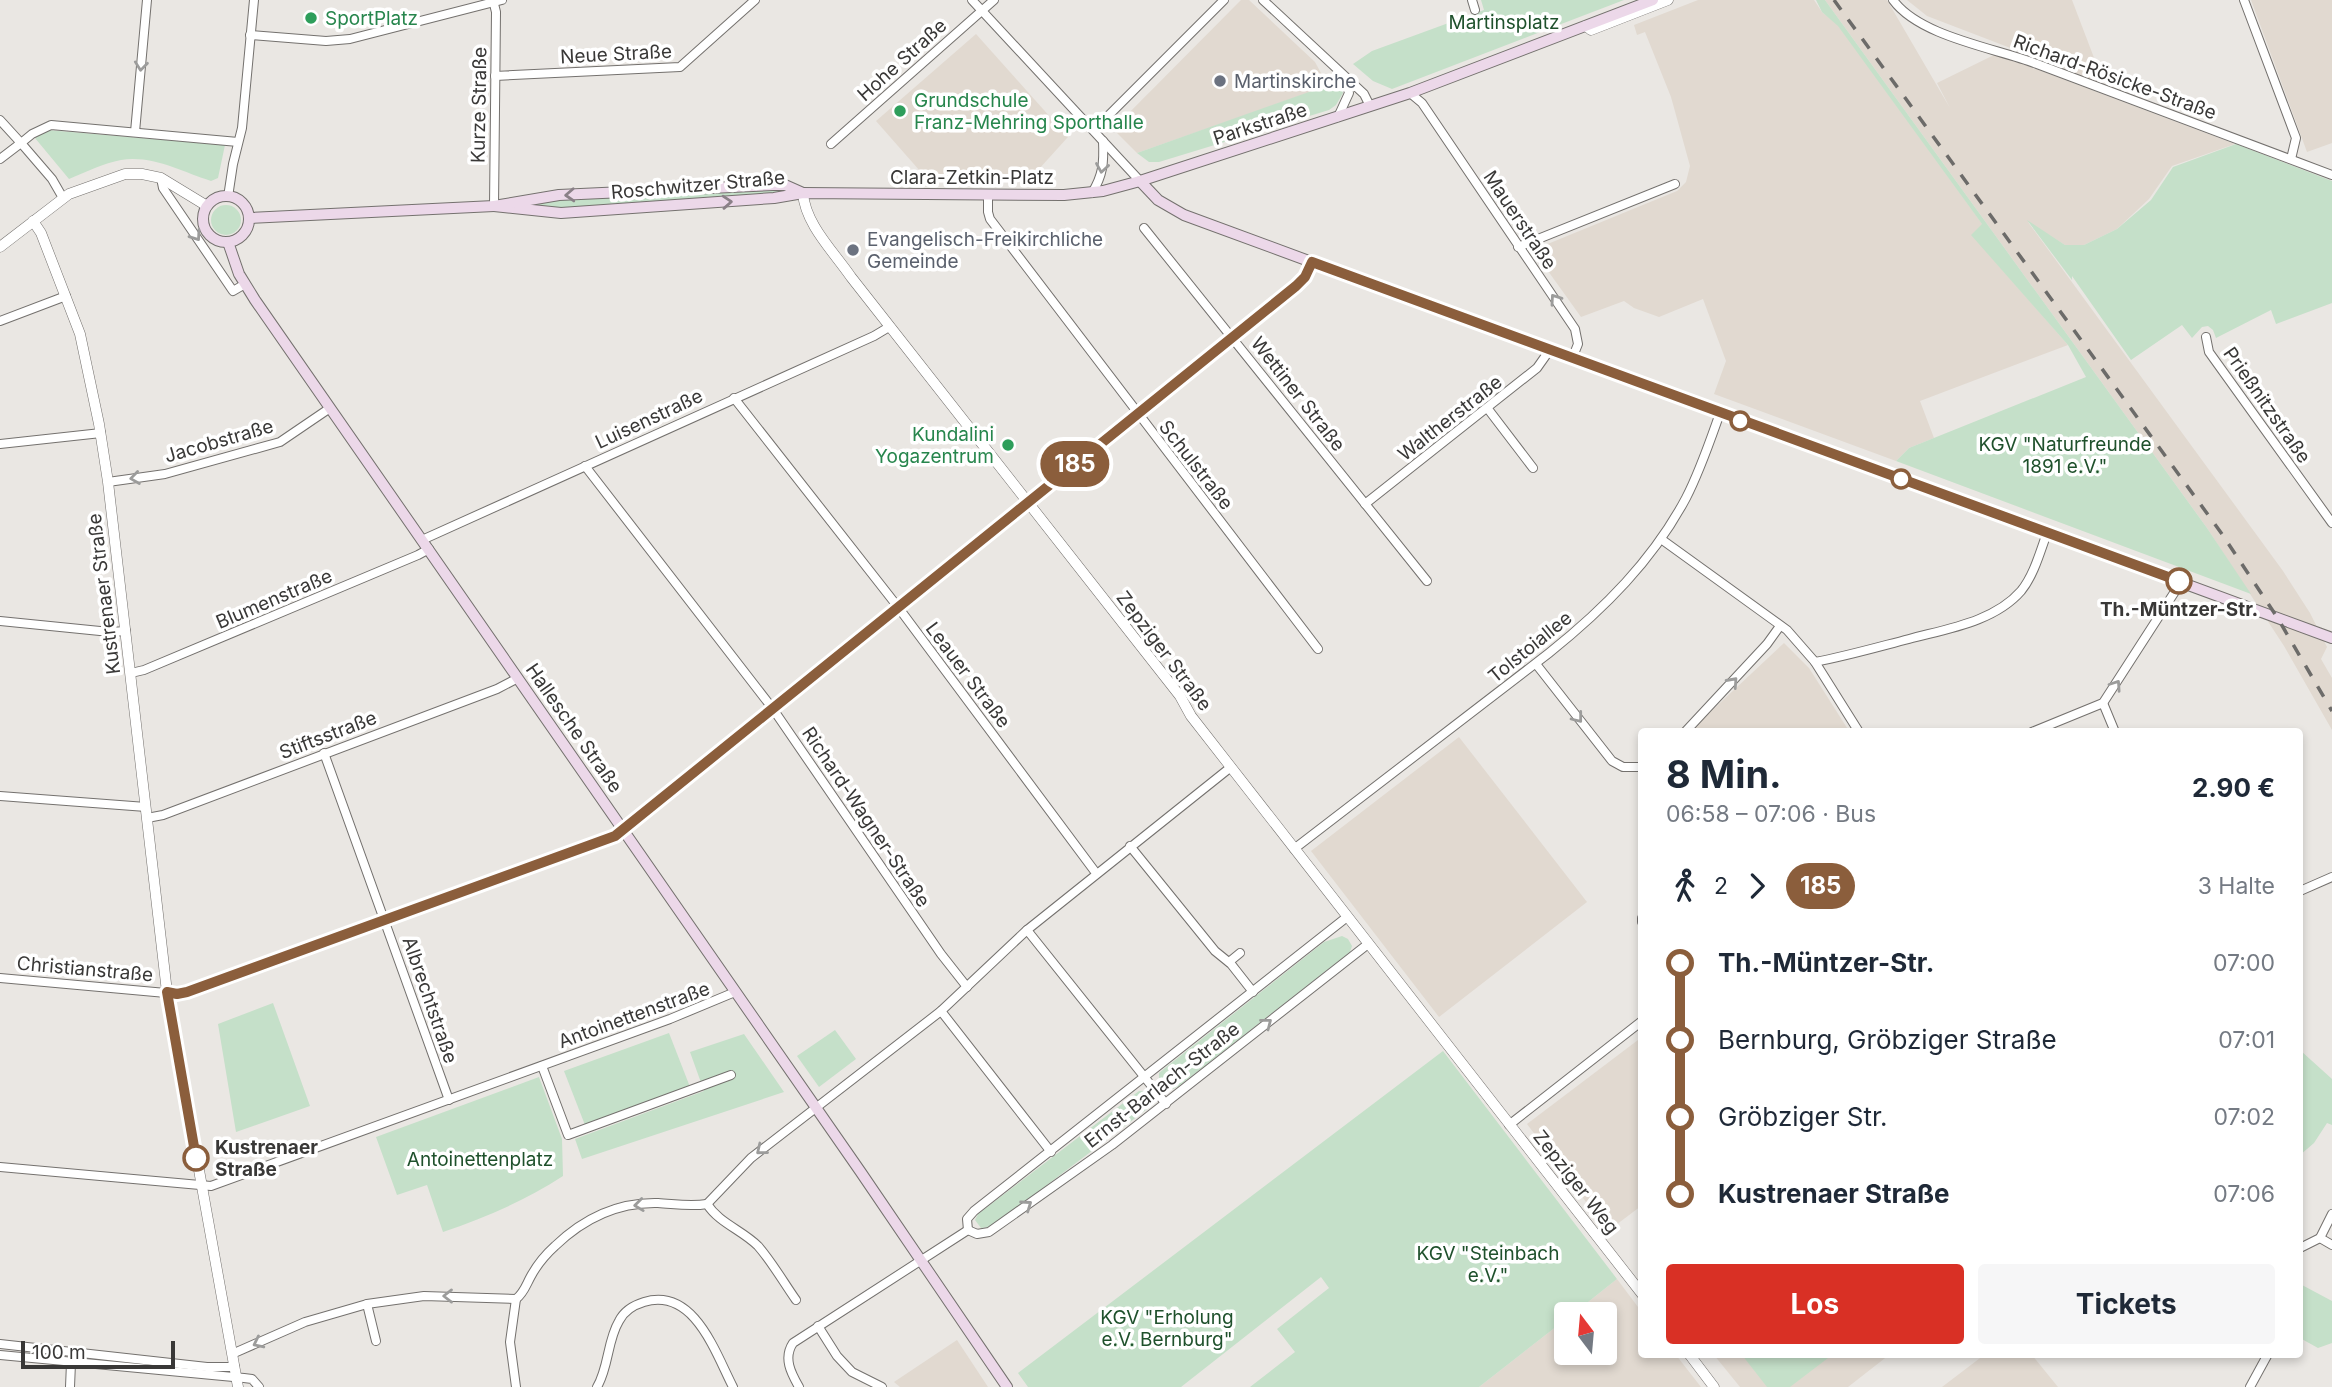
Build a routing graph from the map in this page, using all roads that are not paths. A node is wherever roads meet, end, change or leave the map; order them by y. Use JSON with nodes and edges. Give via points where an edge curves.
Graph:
{"nodes":[{"id":1,"x":148,"y":0,"type":"edge"},
{"id":2,"x":254,"y":0,"type":"edge"},
{"id":3,"x":755,"y":0,"type":"edge"},
{"id":4,"x":972,"y":0,"type":"edge"},
{"id":5,"x":994,"y":0,"type":"edge"},
{"id":6,"x":1224,"y":0,"type":"edge"},
{"id":7,"x":1262,"y":0,"type":"edge"},
{"id":8,"x":1472,"y":0,"type":"edge"},
{"id":9,"x":1653,"y":0,"type":"edge"},
{"id":10,"x":1668,"y":0,"type":"edge"},
{"id":11,"x":1893,"y":0,"type":"edge"},
{"id":12,"x":2244,"y":0,"type":"edge"},
{"id":13,"x":498,"y":2,"type":"edge"},
{"id":14,"x":1475,"y":9,"type":"dead end"},
{"id":15,"x":982,"y":11,"type":"junction"},
{"id":16,"x":1586,"y":26,"type":"junction"},
{"id":17,"x":250,"y":35,"type":"junction"},
{"id":18,"x":1343,"y":75,"type":"junction"},
{"id":19,"x":495,"y":76,"type":"junction"},
{"id":20,"x":1429,"y":86,"type":"junction"},
{"id":21,"x":1410,"y":93,"type":"junction"},
{"id":22,"x":1422,"y":103,"type":"junction"},
{"id":23,"x":1370,"y":107,"type":"junction"},
{"id":24,"x":1338,"y":117,"type":"junction"},
{"id":25,"x":0,"y":120,"type":"edge"},
{"id":26,"x":1094,"y":130,"type":"junction"},
{"id":27,"x":135,"y":132,"type":"junction"},
{"id":28,"x":1103,"y":141,"type":"junction"},
{"id":29,"x":238,"y":142,"type":"junction"},
{"id":30,"x":21,"y":143,"type":"junction"},
{"id":31,"x":831,"y":145,"type":"dead end"},
{"id":32,"x":0,"y":159,"type":"edge"},
{"id":33,"x":2291,"y":159,"type":"junction"},
{"id":34,"x":2332,"y":175,"type":"edge"},
{"id":35,"x":162,"y":178,"type":"junction"},
{"id":36,"x":1140,"y":181,"type":"junction"},
{"id":37,"x":1675,"y":184,"type":"dead end"},
{"id":38,"x":803,"y":193,"type":"junction"},
{"id":39,"x":1091,"y":193,"type":"junction"},
{"id":40,"x":988,"y":194,"type":"junction"},
{"id":41,"x":228,"y":197,"type":"junction"},
{"id":42,"x":62,"y":198,"type":"junction"},
{"id":43,"x":207,"y":206,"type":"junction"},
{"id":44,"x":494,"y":206,"type":"junction"},
{"id":45,"x":249,"y":218,"type":"junction"},
{"id":46,"x":33,"y":221,"type":"junction"},
{"id":47,"x":1144,"y":228,"type":"dead end"},
{"id":48,"x":228,"y":242,"type":"junction"},
{"id":49,"x":0,"y":247,"type":"edge"},
{"id":50,"x":1518,"y":247,"type":"junction"},
{"id":51,"x":1312,"y":262,"type":"junction"},
{"id":52,"x":245,"y":284,"type":"junction"},
{"id":53,"x":66,"y":296,"type":"junction"},
{"id":54,"x":0,"y":321,"type":"edge"},
{"id":55,"x":889,"y":327,"type":"junction"},
{"id":56,"x":1232,"y":336,"type":"junction"},
{"id":57,"x":2206,"y":337,"type":"dead end"},
{"id":58,"x":1549,"y":351,"type":"junction"},
{"id":59,"x":1572,"y":359,"type":"junction"},
{"id":60,"x":734,"y":398,"type":"junction"},
{"id":61,"x":330,"y":408,"type":"junction"},
{"id":62,"x":1488,"y":409,"type":"junction"},
{"id":63,"x":1720,"y":413,"type":"junction"},
{"id":64,"x":1136,"y":414,"type":"junction"},
{"id":65,"x":101,"y":433,"type":"junction"},
{"id":66,"x":0,"y":444,"type":"edge"},
{"id":67,"x":585,"y":466,"type":"junction"},
{"id":68,"x":1533,"y":468,"type":"dead end"},
{"id":69,"x":108,"y":482,"type":"junction"},
{"id":70,"x":1027,"y":503,"type":"junction"},
{"id":71,"x":1365,"y":504,"type":"junction"},
{"id":72,"x":2332,"y":523,"type":"edge"},
{"id":73,"x":2047,"y":533,"type":"junction"},
{"id":74,"x":1661,"y":539,"type":"junction"},
{"id":75,"x":425,"y":544,"type":"junction"},
{"id":76,"x":1427,"y":581,"type":"dead end"},
{"id":77,"x":2179,"y":581,"type":"junction"},
{"id":78,"x":898,"y":607,"type":"junction"},
{"id":79,"x":0,"y":621,"type":"edge"},
{"id":80,"x":1780,"y":626,"type":"junction"},
{"id":81,"x":126,"y":631,"type":"junction"},
{"id":82,"x":2332,"y":638,"type":"edge"},
{"id":83,"x":1318,"y":649,"type":"dead end"},
{"id":84,"x":1815,"y":662,"type":"junction"},
{"id":85,"x":1536,"y":664,"type":"junction"},
{"id":86,"x":131,"y":673,"type":"junction"},
{"id":87,"x":518,"y":678,"type":"junction"},
{"id":88,"x":2103,"y":703,"type":"junction"},
{"id":89,"x":773,"y":709,"type":"junction"},
{"id":90,"x":1689,"y":728,"type":"edge"},
{"id":91,"x":1856,"y":728,"type":"edge"},
{"id":92,"x":2042,"y":728,"type":"edge"},
{"id":93,"x":2113,"y":728,"type":"edge"},
{"id":94,"x":324,"y":753,"type":"junction"},
{"id":95,"x":1231,"y":767,"type":"junction"},
{"id":96,"x":1638,"y":767,"type":"edge"},
{"id":97,"x":0,"y":796,"type":"edge"},
{"id":98,"x":146,"y":807,"type":"junction"},
{"id":99,"x":147,"y":818,"type":"junction"},
{"id":100,"x":624,"y":830,"type":"junction"},
{"id":101,"x":1130,"y":846,"type":"junction"},
{"id":102,"x":1294,"y":849,"type":"junction"},
{"id":103,"x":1096,"y":873,"type":"junction"},
{"id":104,"x":2332,"y":877,"type":"edge"},
{"id":105,"x":2303,"y":890,"type":"edge"},
{"id":106,"x":1347,"y":917,"type":"junction"},
{"id":107,"x":385,"y":920,"type":"junction"},
{"id":108,"x":1027,"y":930,"type":"junction"},
{"id":109,"x":1368,"y":944,"type":"junction"},
{"id":110,"x":1240,"y":953,"type":"dead end"},
{"id":111,"x":1229,"y":962,"type":"junction"},
{"id":112,"x":0,"y":978,"type":"edge"},
{"id":113,"x":967,"y":988,"type":"junction"},
{"id":114,"x":167,"y":992,"type":"junction"},
{"id":115,"x":735,"y":992,"type":"junction"},
{"id":116,"x":1252,"y":992,"type":"junction"},
{"id":117,"x":941,"y":1011,"type":"junction"},
{"id":118,"x":1638,"y":1024,"type":"edge"},
{"id":119,"x":542,"y":1066,"type":"junction"},
{"id":120,"x":731,"y":1076,"type":"dead end"},
{"id":121,"x":1144,"y":1077,"type":"junction"},
{"id":122,"x":449,"y":1100,"type":"junction"},
{"id":123,"x":1166,"y":1104,"type":"junction"},
{"id":124,"x":816,"y":1109,"type":"junction"},
{"id":125,"x":1509,"y":1125,"type":"junction"},
{"id":126,"x":1051,"y":1152,"type":"junction"},
{"id":127,"x":0,"y":1167,"type":"edge"},
{"id":128,"x":201,"y":1186,"type":"junction"},
{"id":129,"x":707,"y":1204,"type":"junction"},
{"id":130,"x":2332,"y":1214,"type":"edge"},
{"id":131,"x":968,"y":1230,"type":"junction"},
{"id":132,"x":2320,"y":1238,"type":"junction"},
{"id":133,"x":2332,"y":1245,"type":"edge"},
{"id":134,"x":2303,"y":1246,"type":"edge"},
{"id":135,"x":921,"y":1262,"type":"junction"},
{"id":136,"x":1638,"y":1289,"type":"edge"},
{"id":137,"x":516,"y":1298,"type":"junction"},
{"id":138,"x":796,"y":1300,"type":"dead end"},
{"id":139,"x":367,"y":1304,"type":"junction"},
{"id":140,"x":818,"y":1326,"type":"junction"},
{"id":141,"x":376,"y":1340,"type":"dead end"},
{"id":142,"x":0,"y":1344,"type":"edge"},
{"id":143,"x":232,"y":1354,"type":"junction"},
{"id":144,"x":0,"y":1355,"type":"edge"},
{"id":145,"x":1692,"y":1358,"type":"edge"},
{"id":146,"x":2265,"y":1358,"type":"edge"},
{"id":147,"x":71,"y":1363,"type":"junction"},
{"id":148,"x":189,"y":1369,"type":"junction"},
{"id":149,"x":219,"y":1372,"type":"junction"},
{"id":150,"x":236,"y":1377,"type":"edge"},
{"id":151,"x":70,"y":1387,"type":"edge"},
{"id":152,"x":222,"y":1387,"type":"edge"},
{"id":153,"x":259,"y":1387,"type":"edge"},
{"id":154,"x":516,"y":1387,"type":"edge"},
{"id":155,"x":597,"y":1387,"type":"edge"},
{"id":156,"x":733,"y":1387,"type":"edge"},
{"id":157,"x":799,"y":1387,"type":"edge"},
{"id":158,"x":882,"y":1387,"type":"edge"},
{"id":159,"x":1007,"y":1387,"type":"edge"},
{"id":160,"x":1714,"y":1387,"type":"edge"},
{"id":161,"x":2250,"y":1387,"type":"edge"}],
"edges":[{"from":1,"to":27,"type":"street","one_way":true},
{"from":2,"to":17,"type":"street"},
{"from":3,"to":19,"type":"street","name":"Neue Straße","via":[[680,67]]},
{"from":4,"to":15,"type":"street"},
{"from":5,"to":15,"type":"street","name":"Hohe Straße"},
{"from":6,"to":26,"type":"street"},
{"from":7,"to":18,"type":"street"},
{"from":8,"to":14,"type":"street"},
{"from":9,"to":16,"type":"main road","name":"Parkstraße"},
{"from":10,"to":16,"type":"street","name":"Parkstraße","via":[[1591,30]]},
{"from":11,"to":33,"type":"street","name":"Richard-Rösicke-Straße","via":[[1909,16],[1946,34],[2024,58]]},
{"from":12,"to":33,"type":"street","via":[[2296,138]]},
{"from":13,"to":17,"type":"street","via":[[350,39]]},
{"from":13,"to":19,"type":"street","name":"Kurze Straße"},
{"from":15,"to":26,"type":"street"},
{"from":15,"to":31,"type":"street","name":"Hohe Straße"},
{"from":16,"to":20,"type":"main road","name":"Parkstraße"},
{"from":17,"to":29,"type":"street"},
{"from":18,"to":23,"type":"street","via":[[1364,94]]},
{"from":18,"to":24,"type":"street","via":[[1349,93]]},
{"from":19,"to":44,"type":"street","name":"Kurze Straße"},
{"from":20,"to":21,"type":"main road","name":"Parkstraße"},
{"from":20,"to":22,"type":"street"},
{"from":21,"to":22,"type":"street","name":"Mauerstraße"},
{"from":21,"to":23,"type":"main road","name":"Parkstraße"},
{"from":22,"to":50,"type":"street","name":"Mauerstraße"},
{"from":23,"to":24,"type":"main road","name":"Parkstraße"},
{"from":24,"to":36,"type":"main road","name":"Parkstraße"},
{"from":25,"to":30,"type":"street"},
{"from":26,"to":28,"type":"street"},
{"from":27,"to":29,"type":"street"},
{"from":27,"to":30,"type":"street","via":[[51,125]]},
{"from":28,"to":36,"type":"street"},
{"from":28,"to":39,"type":"street","one_way":true,"via":[[1104,166]]},
{"from":29,"to":41,"type":"street"},
{"from":30,"to":32,"type":"street"},
{"from":30,"to":42,"type":"street"},
{"from":33,"to":34,"type":"street","name":"Richard-Rösicke-Straße"},
{"from":35,"to":42,"type":"street","via":[[125,174]]},
{"from":35,"to":43,"type":"street"},
{"from":35,"to":52,"type":"street","one_way":true,"via":[[163,188],[233,291]]},
{"from":36,"to":39,"type":"main road","name":"Clara-Zetkin-Platz"},
{"from":36,"to":51,"type":"main road","via":[[1172,209]]},
{"from":37,"to":50,"type":"street"},
{"from":38,"to":40,"type":"main road","name":"Clara-Zetkin-Platz"},
{"from":44,"to":38,"type":"main road","name":"Roschwitzer Straße","one_way":true,"via":[[561,213]]},
{"from":38,"to":44,"type":"main road","name":"Roschwitzer Straße","one_way":true,"via":[[773,185],[559,195]]},
{"from":38,"to":55,"type":"street","name":"Zepziger Straße","via":[[813,223]]},
{"from":39,"to":40,"type":"main road","name":"Clara-Zetkin-Platz"},
{"from":40,"to":64,"type":"street","name":"Schulstraße","via":[[990,219]]},
{"from":41,"to":43,"type":"main road"},
{"from":41,"to":45,"type":"main road","via":[[243,204]]},
{"from":42,"to":46,"type":"street"},
{"from":43,"to":48,"type":"main road","via":[[206,231],[215,240]]},
{"from":44,"to":45,"type":"main road","name":"Roschwitzer Straße"},
{"from":45,"to":48,"type":"main road","via":[[243,234]]},
{"from":46,"to":49,"type":"street"},
{"from":46,"to":53,"type":"street","name":"Kustrenaer Straße"},
{"from":47,"to":56,"type":"street","name":"Wettiner Straße"},
{"from":48,"to":52,"type":"main road","name":"Hallesche Straße"},
{"from":59,"to":50,"type":"street","name":"Mauerstraße","one_way":true,"via":[[1575,329]]},
{"from":51,"to":56,"type":"street","name":"Christianstraße","via":[[1296,286]]},
{"from":51,"to":58,"type":"main road"},
{"from":52,"to":61,"type":"main road","name":"Hallesche Straße"},
{"from":53,"to":54,"type":"street"},
{"from":53,"to":65,"type":"street","name":"Kustrenaer Straße","via":[[80,334]]},
{"from":55,"to":60,"type":"street","name":"Luisenstraße"},
{"from":55,"to":70,"type":"street","name":"Zepziger Straße"},
{"from":56,"to":64,"type":"street","name":"Christianstraße"},
{"from":56,"to":71,"type":"street","name":"Wettiner Straße"},
{"from":57,"to":72,"type":"street","name":"Prießnitzstraße","via":[[2209,352]]},
{"from":58,"to":59,"type":"main road"},
{"from":58,"to":62,"type":"street","name":"Waltherstraße","via":[[1537,368]]},
{"from":59,"to":63,"type":"main road"},
{"from":60,"to":67,"type":"street","name":"Luisenstraße"},
{"from":60,"to":78,"type":"street","name":"Leauer Straße"},
{"from":61,"to":69,"type":"street","name":"Jacobstraße","one_way":true,"via":[[275,444],[165,474]]},
{"from":61,"to":75,"type":"main road","name":"Hallesche Straße"},
{"from":62,"to":68,"type":"street"},
{"from":62,"to":71,"type":"street","name":"Waltherstraße"},
{"from":63,"to":73,"type":"main road"},
{"from":63,"to":74,"type":"street","name":"Tolstoiallee","via":[[1690,488]]},
{"from":64,"to":70,"type":"street","name":"Christianstraße"},
{"from":64,"to":83,"type":"street","name":"Schulstraße"},
{"from":65,"to":66,"type":"street"},
{"from":65,"to":69,"type":"street","name":"Kustrenaer Straße"},
{"from":67,"to":75,"type":"street","name":"Luisenstraße"},
{"from":67,"to":89,"type":"street","name":"Richard-Wagner-Straße"},
{"from":69,"to":81,"type":"street","name":"Kustrenaer Straße"},
{"from":70,"to":78,"type":"street","name":"Christianstraße"},
{"from":70,"to":95,"type":"street","name":"Zepziger Straße"},
{"from":71,"to":76,"type":"street","name":"Wettiner Straße"},
{"from":73,"to":77,"type":"main road"},
{"from":73,"to":84,"type":"street","via":[[2029,579],[2000,608],[1961,625]]},
{"from":74,"to":80,"type":"street"},
{"from":74,"to":85,"type":"street","name":"Tolstoiallee","via":[[1618,592]]},
{"from":75,"to":86,"type":"street","name":"Blumenstraße"},
{"from":75,"to":87,"type":"main road","name":"Hallesche Straße"},
{"from":77,"to":82,"type":"main road"},
{"from":88,"to":77,"type":"street","one_way":true},
{"from":78,"to":89,"type":"street","name":"Christianstraße"},
{"from":78,"to":103,"type":"street","name":"Leauer Straße"},
{"from":79,"to":81,"type":"street"},
{"from":80,"to":84,"type":"street"},
{"from":90,"to":80,"type":"street","one_way":true},
{"from":81,"to":86,"type":"street","name":"Kustrenaer Straße"},
{"from":84,"to":91,"type":"street"},
{"from":85,"to":96,"type":"street","one_way":true,"via":[[1612,761]]},
{"from":85,"to":102,"type":"street","name":"Tolstoiallee"},
{"from":86,"to":98,"type":"street","name":"Kustrenaer Straße"},
{"from":87,"to":94,"type":"street","name":"Stiftsstraße"},
{"from":87,"to":100,"type":"main road","name":"Hallesche Straße"},
{"from":88,"to":92,"type":"street"},
{"from":88,"to":93,"type":"street"},
{"from":89,"to":100,"type":"street","name":"Christianstraße"},
{"from":89,"to":113,"type":"street","name":"Richard-Wagner-Straße"},
{"from":94,"to":99,"type":"street","name":"Stiftsstraße"},
{"from":94,"to":107,"type":"street","name":"Albrechtstraße"},
{"from":95,"to":101,"type":"street"},
{"from":95,"to":102,"type":"street","name":"Zepziger Straße"},
{"from":97,"to":98,"type":"street"},
{"from":98,"to":99,"type":"street","name":"Kustrenaer Straße"},
{"from":99,"to":114,"type":"street","name":"Kustrenaer Straße"},
{"from":100,"to":107,"type":"street","name":"Christianstraße","via":[[608,840]]},
{"from":100,"to":115,"type":"main road","name":"Hallesche Straße"},
{"from":101,"to":103,"type":"street"},
{"from":101,"to":111,"type":"street","via":[[1215,951]]},
{"from":102,"to":106,"type":"street","name":"Zepziger Straße"},
{"from":103,"to":108,"type":"street"},
{"from":104,"to":105,"type":"street"},
{"from":106,"to":109,"type":"street","name":"Zepziger Straße"},
{"from":106,"to":116,"type":"street","name":"Ernst-Barlach-Straße"},
{"from":107,"to":114,"type":"street","name":"Christianstraße","via":[[187,992]]},
{"from":107,"to":122,"type":"street","name":"Albrechtstraße"},
{"from":108,"to":113,"type":"street"},
{"from":108,"to":121,"type":"street"},
{"from":123,"to":109,"type":"street","name":"Ernst-Barlach-Straße","one_way":true},
{"from":109,"to":125,"type":"street","name":"Zepziger Straße"},
{"from":110,"to":111,"type":"street"},
{"from":111,"to":116,"type":"street"},
{"from":112,"to":114,"type":"street","name":"Christianstraße"},
{"from":113,"to":117,"type":"street"},
{"from":114,"to":128,"type":"street","name":"Kustrenaer Straße"},
{"from":115,"to":119,"type":"street","name":"Antoinettenstraße"},
{"from":115,"to":124,"type":"main road","name":"Hallesche Straße"},
{"from":116,"to":121,"type":"street","name":"Ernst-Barlach-Straße"},
{"from":117,"to":124,"type":"street"},
{"from":117,"to":126,"type":"street"},
{"from":118,"to":125,"type":"street"},
{"from":119,"to":120,"type":"street","name":"Antoinettenstraße","via":[[568,1135]]},
{"from":119,"to":122,"type":"street","name":"Antoinettenstraße"},
{"from":121,"to":123,"type":"street"},
{"from":121,"to":126,"type":"street","name":"Ernst-Barlach-Straße"},
{"from":122,"to":128,"type":"street","name":"Antoinettenstraße","via":[[215,1185]]},
{"from":131,"to":123,"type":"street","name":"Ernst-Barlach-Straße","one_way":true,"via":[[989,1232]]},
{"from":124,"to":129,"type":"street","one_way":true,"via":[[751,1158]]},
{"from":124,"to":135,"type":"main road","name":"Hallesche Straße"},
{"from":125,"to":136,"type":"street","name":"Zepziger Weg"},
{"from":126,"to":131,"type":"street","name":"Ernst-Barlach-Straße","via":[[974,1211],[967,1219]]},
{"from":127,"to":128,"type":"street","name":"Antoinettenstraße"},
{"from":128,"to":143,"type":"street","name":"Kustrenaer Straße"},
{"from":129,"to":137,"type":"street","one_way":true,"via":[[635,1205],[600,1214],[550,1250]]},
{"from":129,"to":138,"type":"street","via":[[759,1248]]},
{"from":130,"to":132,"type":"street"},
{"from":131,"to":135,"type":"street","name":"Ernst-Barlach-Straße"},
{"from":132,"to":133,"type":"street"},
{"from":132,"to":134,"type":"street"},
{"from":135,"to":140,"type":"street","name":"Ernst-Barlach-Straße"},
{"from":135,"to":159,"type":"main road","name":"Hallesche Straße"},
{"from":137,"to":139,"type":"street","one_way":true,"via":[[424,1296]]},
{"from":137,"to":154,"type":"street","via":[[510,1342]]},
{"from":139,"to":141,"type":"street"},
{"from":139,"to":143,"type":"street","one_way":true,"via":[[305,1322]]},
{"from":140,"to":157,"type":"street","name":"Ernst-Barlach-Straße","via":[[789,1349],[789,1366]]},
{"from":140,"to":158,"type":"street","via":[[852,1372]]},
{"from":142,"to":148,"type":"street"},
{"from":143,"to":150,"type":"street","name":"Kustrenaer Straße"},
{"from":144,"to":147,"type":"street"},
{"from":145,"to":160,"type":"street"},
{"from":146,"to":161,"type":"street"},
{"from":147,"to":148,"type":"street"},
{"from":147,"to":151,"type":"street"},
{"from":148,"to":149,"type":"street"},
{"from":149,"to":150,"type":"street"},
{"from":149,"to":152,"type":"street"},
{"from":150,"to":153,"type":"street","via":[[252,1379]]},
{"from":155,"to":156,"type":"street","via":[[621,1316],[635,1305],[653,1300],[675,1301],[694,1317]]}]}
